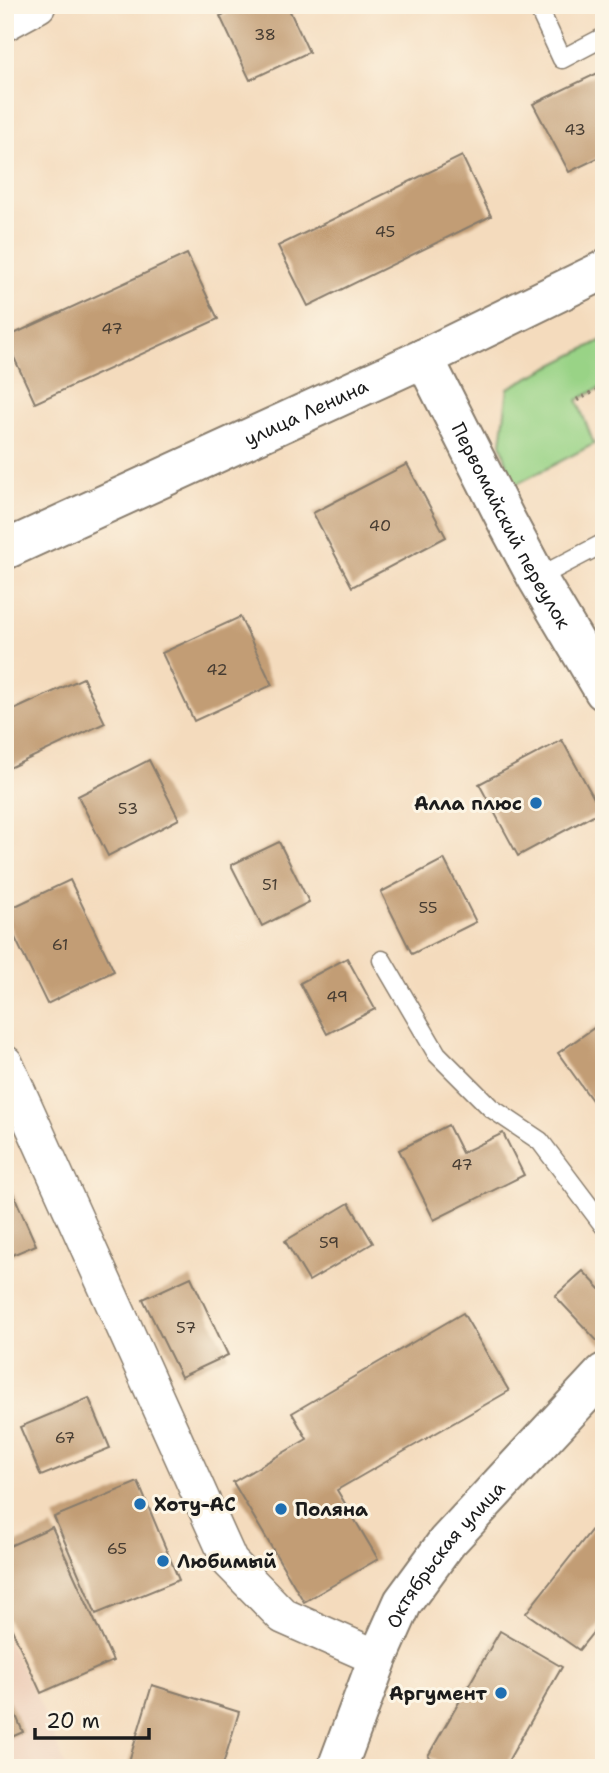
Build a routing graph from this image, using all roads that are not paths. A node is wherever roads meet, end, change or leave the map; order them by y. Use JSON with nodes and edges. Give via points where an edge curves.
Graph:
{"nodes":[{"id":1,"x":38,"y":5,"type":"edge"},
{"id":2,"x":538,"y":7,"type":"edge"},
{"id":3,"x":5,"y":23,"type":"edge"},
{"id":4,"x":604,"y":37,"type":"edge"},
{"id":5,"x":604,"y":270,"type":"edge"},
{"id":6,"x":424,"y":358,"type":"junction"},
{"id":7,"x":604,"y":543,"type":"edge"},
{"id":8,"x":5,"y":550,"type":"edge"},
{"id":9,"x":537,"y":578,"type":"junction"},
{"id":10,"x":604,"y":691,"type":"edge"},
{"id":11,"x":382,"y":960,"type":"dead end"},
{"id":12,"x":5,"y":1063,"type":"edge"},
{"id":13,"x":604,"y":1226,"type":"edge"},
{"id":14,"x":604,"y":1373,"type":"edge"},
{"id":15,"x":377,"y":1658,"type":"junction"},
{"id":16,"x":337,"y":1768,"type":"edge"}],
"edges":[{"from":1,"to":3,"type":"street"},
{"from":2,"to":4,"type":"lane","via":[[562,59]]},
{"from":5,"to":6,"type":"main road","name":"улица Ленина"},
{"from":6,"to":8,"type":"main road","name":"улица Ленина"},
{"from":6,"to":9,"type":"main road","name":"Первомайский переулок"},
{"from":7,"to":9,"type":"lane"},
{"from":9,"to":10,"type":"main road","name":"Первомайский переулок"},
{"from":11,"to":13,"type":"lane","via":[[437,1054],[491,1108],[540,1141]]},
{"from":12,"to":15,"type":"street","via":[[230,1562],[283,1616]]},
{"from":14,"to":15,"type":"main road","name":"Октябрьская улица","via":[[447,1542],[403,1602]]},
{"from":15,"to":16,"type":"main road","name":"Октябрьская улица"}]}
